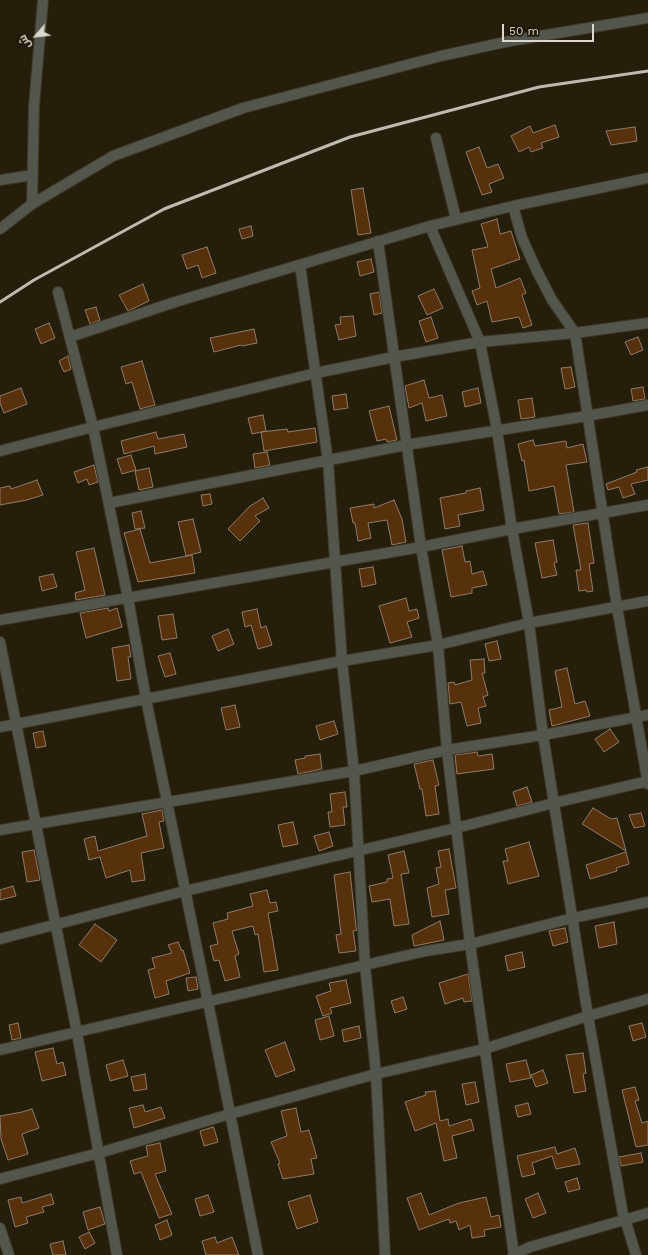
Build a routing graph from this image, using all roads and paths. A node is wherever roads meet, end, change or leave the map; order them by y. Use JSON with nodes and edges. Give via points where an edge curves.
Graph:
{"nodes":[{"id":1,"x":43,"y":0,"type":"edge"},
{"id":2,"x":648,"y":18,"type":"edge"},
{"id":3,"x":436,"y":138,"type":"dead end"},
{"id":4,"x":33,"y":175,"type":"junction"},
{"id":5,"x":648,"y":178,"type":"edge"},
{"id":6,"x":0,"y":180,"type":"edge"},
{"id":7,"x":32,"y":204,"type":"junction"},
{"id":8,"x":513,"y":206,"type":"junction"},
{"id":9,"x":456,"y":219,"type":"junction"},
{"id":10,"x":430,"y":226,"type":"junction"},
{"id":11,"x":0,"y":229,"type":"edge"},
{"id":12,"x":378,"y":241,"type":"junction"},
{"id":13,"x":300,"y":265,"type":"junction"},
{"id":14,"x":58,"y":292,"type":"dead end"},
{"id":15,"x":648,"y":322,"type":"edge"},
{"id":16,"x":574,"y":334,"type":"junction"},
{"id":17,"x":70,"y":337,"type":"junction"},
{"id":18,"x":480,"y":342,"type":"junction"},
{"id":19,"x":394,"y":357,"type":"junction"},
{"id":20,"x":316,"y":373,"type":"junction"},
{"id":21,"x":648,"y":405,"type":"edge"},
{"id":22,"x":587,"y":416,"type":"junction"},
{"id":23,"x":93,"y":426,"type":"junction"},
{"id":24,"x":497,"y":430,"type":"junction"},
{"id":25,"x":406,"y":445,"type":"junction"},
{"id":26,"x":0,"y":451,"type":"edge"},
{"id":27,"x":328,"y":461,"type":"junction"},
{"id":28,"x":109,"y":503,"type":"junction"},
{"id":29,"x":648,"y":505,"type":"edge"},
{"id":30,"x":602,"y":514,"type":"junction"},
{"id":31,"x":512,"y":529,"type":"junction"},
{"id":32,"x":421,"y":547,"type":"junction"},
{"id":33,"x":335,"y":561,"type":"junction"},
{"id":34,"x":128,"y":598,"type":"junction"},
{"id":35,"x":648,"y":601,"type":"edge"},
{"id":36,"x":617,"y":607,"type":"junction"},
{"id":37,"x":0,"y":620,"type":"edge"},
{"id":38,"x":529,"y":623,"type":"junction"},
{"id":39,"x":0,"y":642,"type":"edge"},
{"id":40,"x":438,"y":645,"type":"junction"},
{"id":41,"x":342,"y":661,"type":"junction"},
{"id":42,"x":146,"y":698,"type":"junction"},
{"id":43,"x":648,"y":715,"type":"edge"},
{"id":44,"x":636,"y":718,"type":"junction"},
{"id":45,"x":15,"y":724,"type":"junction"},
{"id":46,"x":0,"y":727,"type":"edge"},
{"id":47,"x":543,"y":735,"type":"junction"},
{"id":48,"x":447,"y":750,"type":"junction"},
{"id":49,"x":354,"y":771,"type":"junction"},
{"id":50,"x":648,"y":782,"type":"edge"},
{"id":51,"x":167,"y":801,"type":"junction"},
{"id":52,"x":554,"y":803,"type":"junction"},
{"id":53,"x":35,"y":824,"type":"junction"},
{"id":54,"x":456,"y":828,"type":"junction"},
{"id":55,"x":0,"y":830,"type":"edge"},
{"id":56,"x":359,"y":850,"type":"junction"},
{"id":57,"x":185,"y":891,"type":"junction"},
{"id":58,"x":648,"y":902,"type":"edge"},
{"id":59,"x":573,"y":918,"type":"junction"},
{"id":60,"x":55,"y":924,"type":"junction"},
{"id":61,"x":0,"y":938,"type":"edge"},
{"id":62,"x":470,"y":944,"type":"junction"},
{"id":63,"x":365,"y":965,"type":"junction"},
{"id":64,"x":648,"y":999,"type":"edge"},
{"id":65,"x":208,"y":1002,"type":"junction"},
{"id":66,"x":588,"y":1016,"type":"junction"},
{"id":67,"x":77,"y":1033,"type":"junction"},
{"id":68,"x":484,"y":1049,"type":"junction"},
{"id":69,"x":0,"y":1050,"type":"edge"},
{"id":70,"x":376,"y":1074,"type":"junction"},
{"id":71,"x":230,"y":1114,"type":"junction"},
{"id":72,"x":99,"y":1153,"type":"junction"},
{"id":73,"x":0,"y":1179,"type":"edge"},
{"id":74,"x":648,"y":1213,"type":"edge"},
{"id":75,"x":625,"y":1220,"type":"junction"},
{"id":76,"x":0,"y":1228,"type":"edge"},
{"id":77,"x":531,"y":1251,"type":"edge"},
{"id":78,"x":9,"y":1255,"type":"edge"},
{"id":79,"x":117,"y":1255,"type":"edge"},
{"id":80,"x":258,"y":1255,"type":"edge"},
{"id":81,"x":385,"y":1255,"type":"edge"},
{"id":82,"x":513,"y":1255,"type":"edge"},
{"id":83,"x":636,"y":1255,"type":"edge"}],
"edges":[{"from":1,"to":4,"type":"street","via":[[34,106]]},
{"from":2,"to":7,"type":"street","via":[[487,46],[243,108],[113,156]]},
{"from":3,"to":9,"type":"street"},
{"from":4,"to":6,"type":"street"},
{"from":4,"to":7,"type":"street"},
{"from":5,"to":8,"type":"street"},
{"from":7,"to":11,"type":"street"},
{"from":8,"to":9,"type":"street"},
{"from":8,"to":16,"type":"street","via":[[522,238],[536,269]]},
{"from":9,"to":10,"type":"street"},
{"from":10,"to":12,"type":"street"},
{"from":10,"to":18,"type":"street"},
{"from":12,"to":13,"type":"street"},
{"from":12,"to":19,"type":"street"},
{"from":13,"to":17,"type":"street","via":[[175,302]]},
{"from":13,"to":20,"type":"street"},
{"from":14,"to":17,"type":"street"},
{"from":15,"to":16,"type":"street"},
{"from":16,"to":18,"type":"street"},
{"from":16,"to":22,"type":"street"},
{"from":17,"to":23,"type":"street"},
{"from":18,"to":19,"type":"street"},
{"from":18,"to":24,"type":"street"},
{"from":19,"to":20,"type":"street"},
{"from":19,"to":25,"type":"street"},
{"from":20,"to":23,"type":"street"},
{"from":20,"to":27,"type":"street"},
{"from":21,"to":22,"type":"street"},
{"from":22,"to":24,"type":"street"},
{"from":22,"to":30,"type":"street"},
{"from":23,"to":26,"type":"street"},
{"from":23,"to":28,"type":"street"},
{"from":24,"to":25,"type":"street"},
{"from":24,"to":31,"type":"street"},
{"from":25,"to":27,"type":"street"},
{"from":25,"to":32,"type":"street"},
{"from":27,"to":28,"type":"street"},
{"from":27,"to":33,"type":"street"},
{"from":28,"to":34,"type":"street"},
{"from":29,"to":30,"type":"street"},
{"from":30,"to":31,"type":"street"},
{"from":30,"to":36,"type":"street"},
{"from":31,"to":32,"type":"street"},
{"from":31,"to":38,"type":"street"},
{"from":32,"to":33,"type":"street"},
{"from":32,"to":40,"type":"street"},
{"from":33,"to":34,"type":"street"},
{"from":33,"to":41,"type":"street"},
{"from":34,"to":37,"type":"street"},
{"from":34,"to":42,"type":"street"},
{"from":35,"to":36,"type":"street"},
{"from":36,"to":38,"type":"street"},
{"from":36,"to":44,"type":"street"},
{"from":38,"to":40,"type":"street"},
{"from":38,"to":47,"type":"street"},
{"from":39,"to":45,"type":"street"},
{"from":40,"to":41,"type":"street"},
{"from":40,"to":48,"type":"street"},
{"from":41,"to":42,"type":"street"},
{"from":41,"to":49,"type":"street"},
{"from":42,"to":45,"type":"street"},
{"from":42,"to":51,"type":"street"},
{"from":43,"to":44,"type":"street"},
{"from":44,"to":47,"type":"street"},
{"from":44,"to":50,"type":"street"},
{"from":45,"to":46,"type":"street"},
{"from":45,"to":53,"type":"street"},
{"from":47,"to":48,"type":"street"},
{"from":47,"to":52,"type":"street"},
{"from":48,"to":49,"type":"street"},
{"from":48,"to":54,"type":"street"},
{"from":49,"to":51,"type":"street"},
{"from":49,"to":56,"type":"street"},
{"from":50,"to":52,"type":"street"},
{"from":51,"to":53,"type":"street"},
{"from":51,"to":57,"type":"street"},
{"from":52,"to":54,"type":"street"},
{"from":52,"to":59,"type":"street"},
{"from":53,"to":55,"type":"street"},
{"from":53,"to":60,"type":"street"},
{"from":54,"to":56,"type":"street"},
{"from":54,"to":62,"type":"street"},
{"from":56,"to":57,"type":"street"},
{"from":56,"to":63,"type":"street"},
{"from":57,"to":60,"type":"street"},
{"from":57,"to":65,"type":"street"},
{"from":58,"to":59,"type":"street"},
{"from":59,"to":62,"type":"street"},
{"from":59,"to":66,"type":"street"},
{"from":60,"to":61,"type":"street"},
{"from":60,"to":67,"type":"street"},
{"from":62,"to":63,"type":"street"},
{"from":62,"to":68,"type":"street"},
{"from":63,"to":65,"type":"street"},
{"from":63,"to":70,"type":"street"},
{"from":64,"to":66,"type":"street"},
{"from":65,"to":67,"type":"street"},
{"from":65,"to":71,"type":"street"},
{"from":66,"to":68,"type":"street"},
{"from":66,"to":75,"type":"street"},
{"from":67,"to":69,"type":"street"},
{"from":67,"to":72,"type":"street"},
{"from":68,"to":70,"type":"street"},
{"from":68,"to":82,"type":"street"},
{"from":70,"to":71,"type":"street"},
{"from":70,"to":81,"type":"street"},
{"from":71,"to":72,"type":"street"},
{"from":71,"to":80,"type":"street"},
{"from":72,"to":73,"type":"street"},
{"from":72,"to":79,"type":"street"},
{"from":74,"to":75,"type":"street"},
{"from":75,"to":77,"type":"street"},
{"from":75,"to":83,"type":"street"},
{"from":76,"to":78,"type":"street"},
{"from":77,"to":82,"type":"street"}]}
